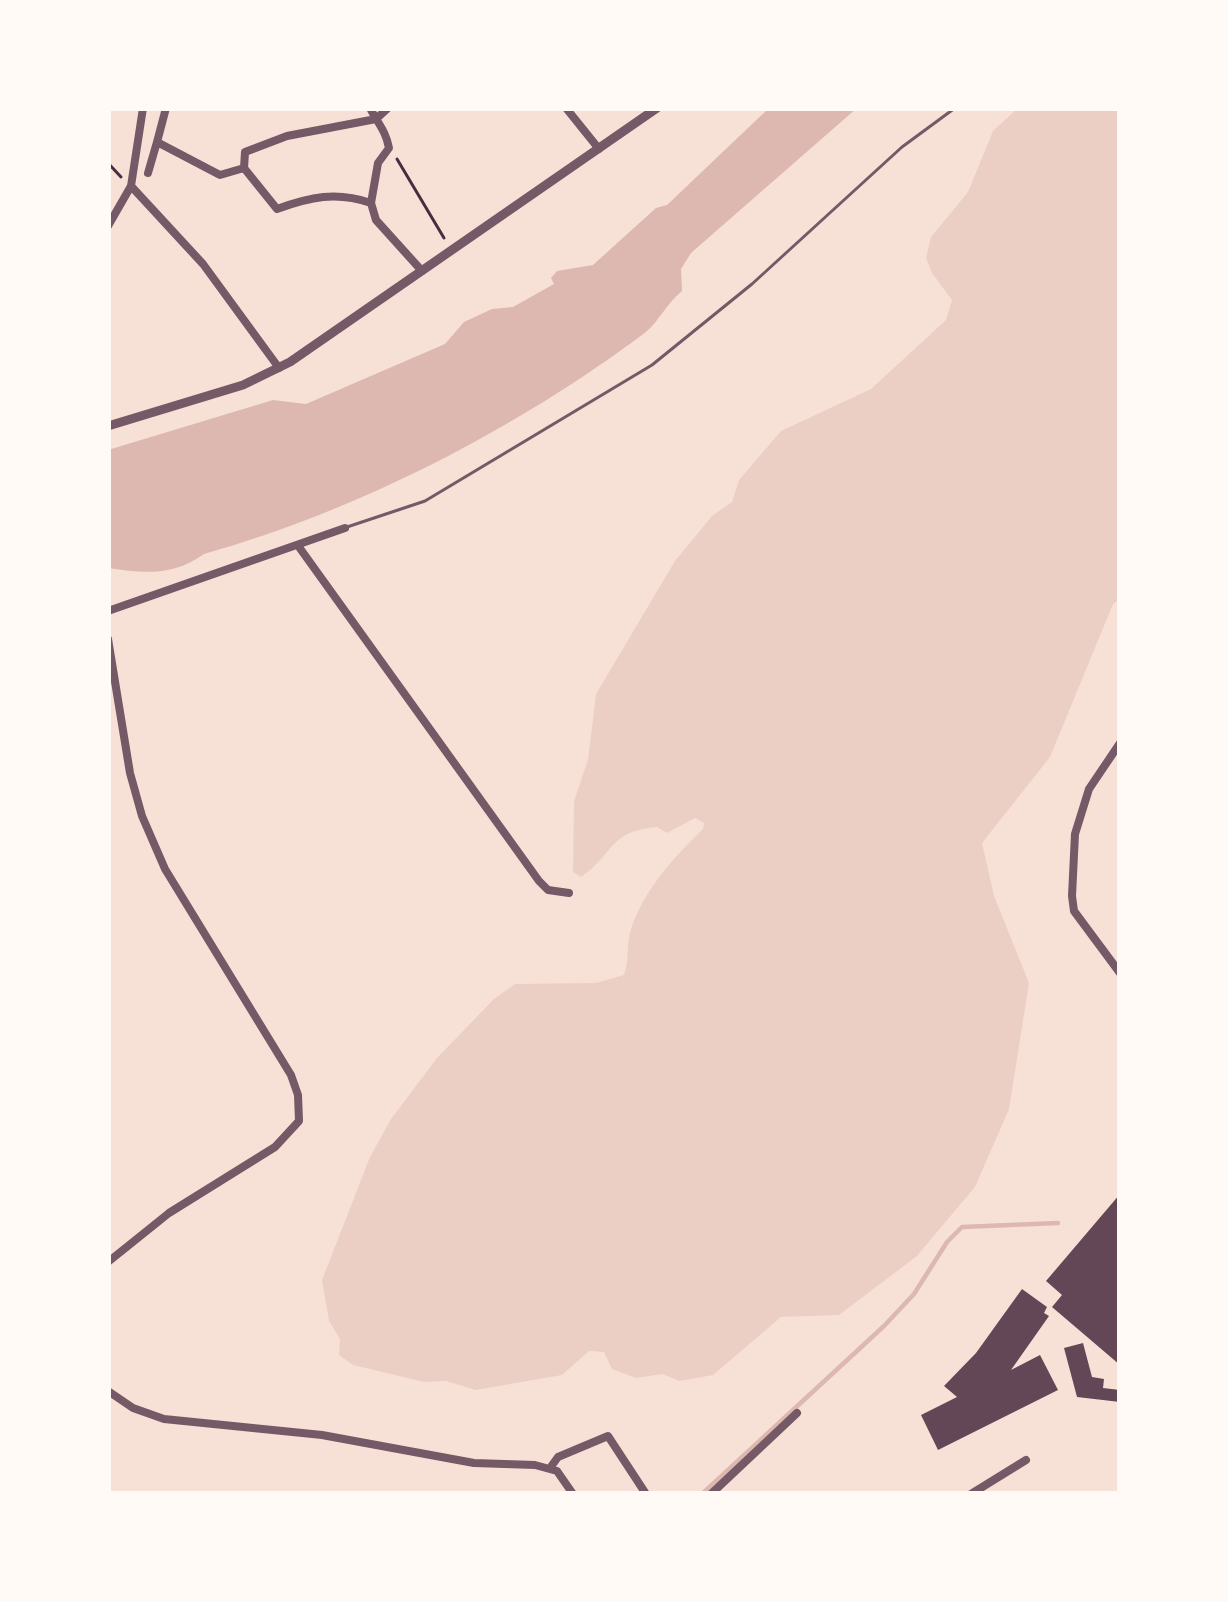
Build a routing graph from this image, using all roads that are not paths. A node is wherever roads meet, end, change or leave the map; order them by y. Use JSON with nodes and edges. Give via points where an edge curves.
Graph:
{"nodes":[{"id":1,"x":143,"y":108,"type":"edge"},
{"id":2,"x":166,"y":108,"type":"edge"},
{"id":3,"x":370,"y":108,"type":"edge"},
{"id":4,"x":388,"y":108,"type":"edge"},
{"id":5,"x":566,"y":108,"type":"edge"},
{"id":6,"x":657,"y":108,"type":"edge"},
{"id":7,"x":955,"y":108,"type":"edge"},
{"id":8,"x":376,"y":118,"type":"junction"},
{"id":9,"x":157,"y":142,"type":"junction"},
{"id":10,"x":599,"y":149,"type":"junction"},
{"id":11,"x":244,"y":167,"type":"junction"},
{"id":12,"x":148,"y":173,"type":"dead end"},
{"id":13,"x":131,"y":186,"type":"junction"},
{"id":14,"x":370,"y":203,"type":"junction"},
{"id":15,"x":108,"y":226,"type":"edge"},
{"id":16,"x":422,"y":271,"type":"junction"},
{"id":17,"x":279,"y":368,"type":"junction"},
{"id":18,"x":108,"y":426,"type":"edge"},
{"id":19,"x":345,"y":528,"type":"joint"},
{"id":20,"x":299,"y":547,"type":"junction"},
{"id":21,"x":108,"y":610,"type":"edge"},
{"id":22,"x":108,"y":639,"type":"edge"},
{"id":23,"x":1120,"y":743,"type":"edge"},
{"id":24,"x":569,"y":892,"type":"dead end"},
{"id":25,"x":1120,"y":973,"type":"edge"},
{"id":26,"x":108,"y":1262,"type":"edge"},
{"id":27,"x":108,"y":1391,"type":"edge"},
{"id":28,"x":797,"y":1413,"type":"dead end"},
{"id":29,"x":1026,"y":1460,"type":"dead end"},
{"id":30,"x":550,"y":1468,"type":"junction"},
{"id":31,"x":573,"y":1494,"type":"edge"},
{"id":32,"x":646,"y":1494,"type":"edge"},
{"id":33,"x":711,"y":1494,"type":"edge"},
{"id":34,"x":971,"y":1494,"type":"edge"}],
"edges":[{"from":1,"to":13,"type":"street"},
{"from":2,"to":9,"type":"street"},
{"from":3,"to":8,"type":"street"},
{"from":4,"to":8,"type":"street"},
{"from":5,"to":10,"type":"street"},
{"from":6,"to":10,"type":"street"},
{"from":7,"to":19,"type":"lane","via":[[652,365],[425,501]]},
{"from":8,"to":11,"type":"street","via":[[287,136],[245,152]]},
{"from":8,"to":14,"type":"street","via":[[389,148]]},
{"from":9,"to":11,"type":"street","via":[[220,176]]},
{"from":9,"to":12,"type":"street"},
{"from":10,"to":16,"type":"street"},
{"from":11,"to":14,"type":"street","via":[[277,209],[315,196]]},
{"from":13,"to":15,"type":"street"},
{"from":13,"to":17,"type":"street","via":[[203,264]]},
{"from":14,"to":16,"type":"street"},
{"from":16,"to":17,"type":"street"},
{"from":17,"to":18,"type":"street"},
{"from":19,"to":20,"type":"street"},
{"from":20,"to":21,"type":"street"},
{"from":20,"to":24,"type":"street","via":[[539,881]]},
{"from":22,"to":26,"type":"street","via":[[142,816],[165,869],[291,1075],[299,1120],[275,1147]]},
{"from":23,"to":25,"type":"street","via":[[1089,789],[1075,834],[1072,896],[1074,911]]},
{"from":27,"to":30,"type":"street","via":[[164,1419]]},
{"from":28,"to":33,"type":"street"},
{"from":29,"to":34,"type":"street"},
{"from":30,"to":31,"type":"street"},
{"from":30,"to":32,"type":"street","via":[[608,1436]]}]}
